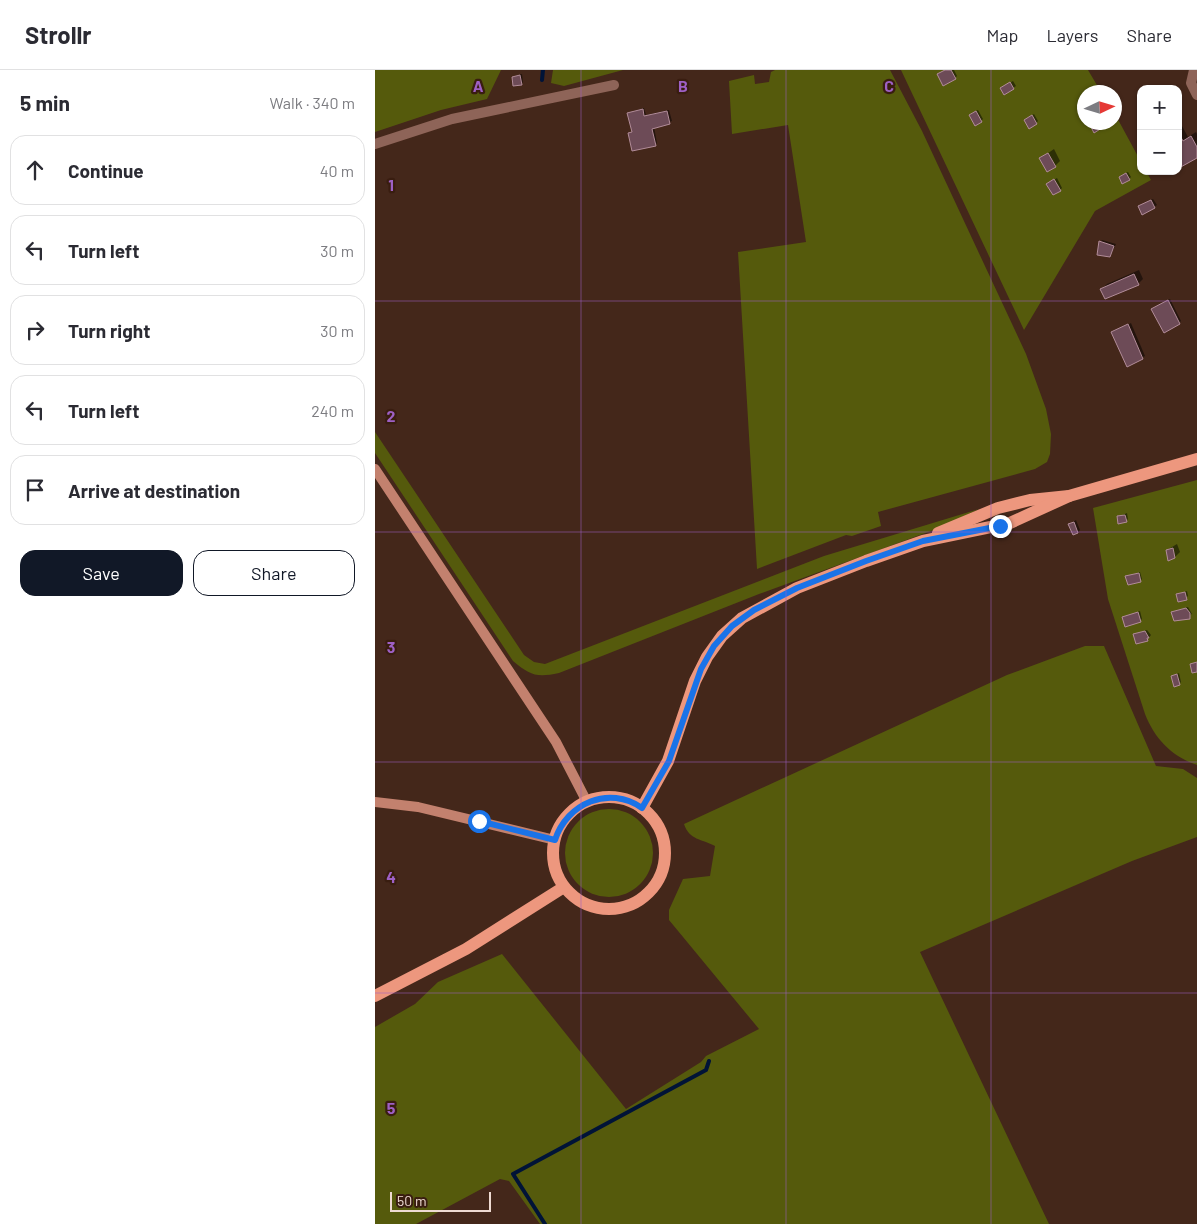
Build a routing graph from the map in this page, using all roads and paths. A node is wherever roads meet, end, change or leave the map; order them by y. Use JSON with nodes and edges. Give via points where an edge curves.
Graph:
{"nodes":[{"id":1,"x":1194,"y":70,"type":"edge"},
{"id":2,"x":614,"y":85,"type":"dead end"},
{"id":3,"x":1197,"y":95,"type":"edge"},
{"id":4,"x":375,"y":144,"type":"edge"},
{"id":5,"x":1197,"y":459,"type":"edge"},
{"id":6,"x":375,"y":469,"type":"edge"},
{"id":7,"x":1069,"y":496,"type":"junction"},
{"id":8,"x":923,"y":541,"type":"junction"},
{"id":9,"x":375,"y":802,"type":"edge"},
{"id":10,"x":587,"y":802,"type":"junction"},
{"id":11,"x":642,"y":808,"type":"junction"},
{"id":12,"x":555,"y":840,"type":"junction"},
{"id":13,"x":564,"y":887,"type":"junction"},
{"id":14,"x":375,"y":996,"type":"edge"}],
"edges":[{"from":1,"to":3,"type":"street","via":[[1191,83]]},
{"from":2,"to":4,"type":"street","via":[[452,118]]},
{"from":5,"to":7,"type":"main road"},
{"from":6,"to":10,"type":"main road","via":[[556,742]]},
{"from":7,"to":8,"type":"main road","via":[[1010,523]]},
{"from":7,"to":8,"type":"main road","via":[[1030,500],[998,508]]},
{"from":8,"to":11,"type":"main road","via":[[797,588],[754,610],[732,626],[714,646],[701,669],[669,761]]},
{"from":9,"to":12,"type":"main road","via":[[418,807]]},
{"from":10,"to":11,"type":"main road","via":[[615,798]]},
{"from":10,"to":12,"type":"main road","via":[[566,817]]},
{"from":11,"to":13,"type":"main road","via":[[657,825],[665,853],[661,874],[647,895],[623,908],[601,909],[580,902]]},
{"from":12,"to":13,"type":"main road","via":[[555,867]]},
{"from":13,"to":14,"type":"main road","via":[[472,946]]}]}
